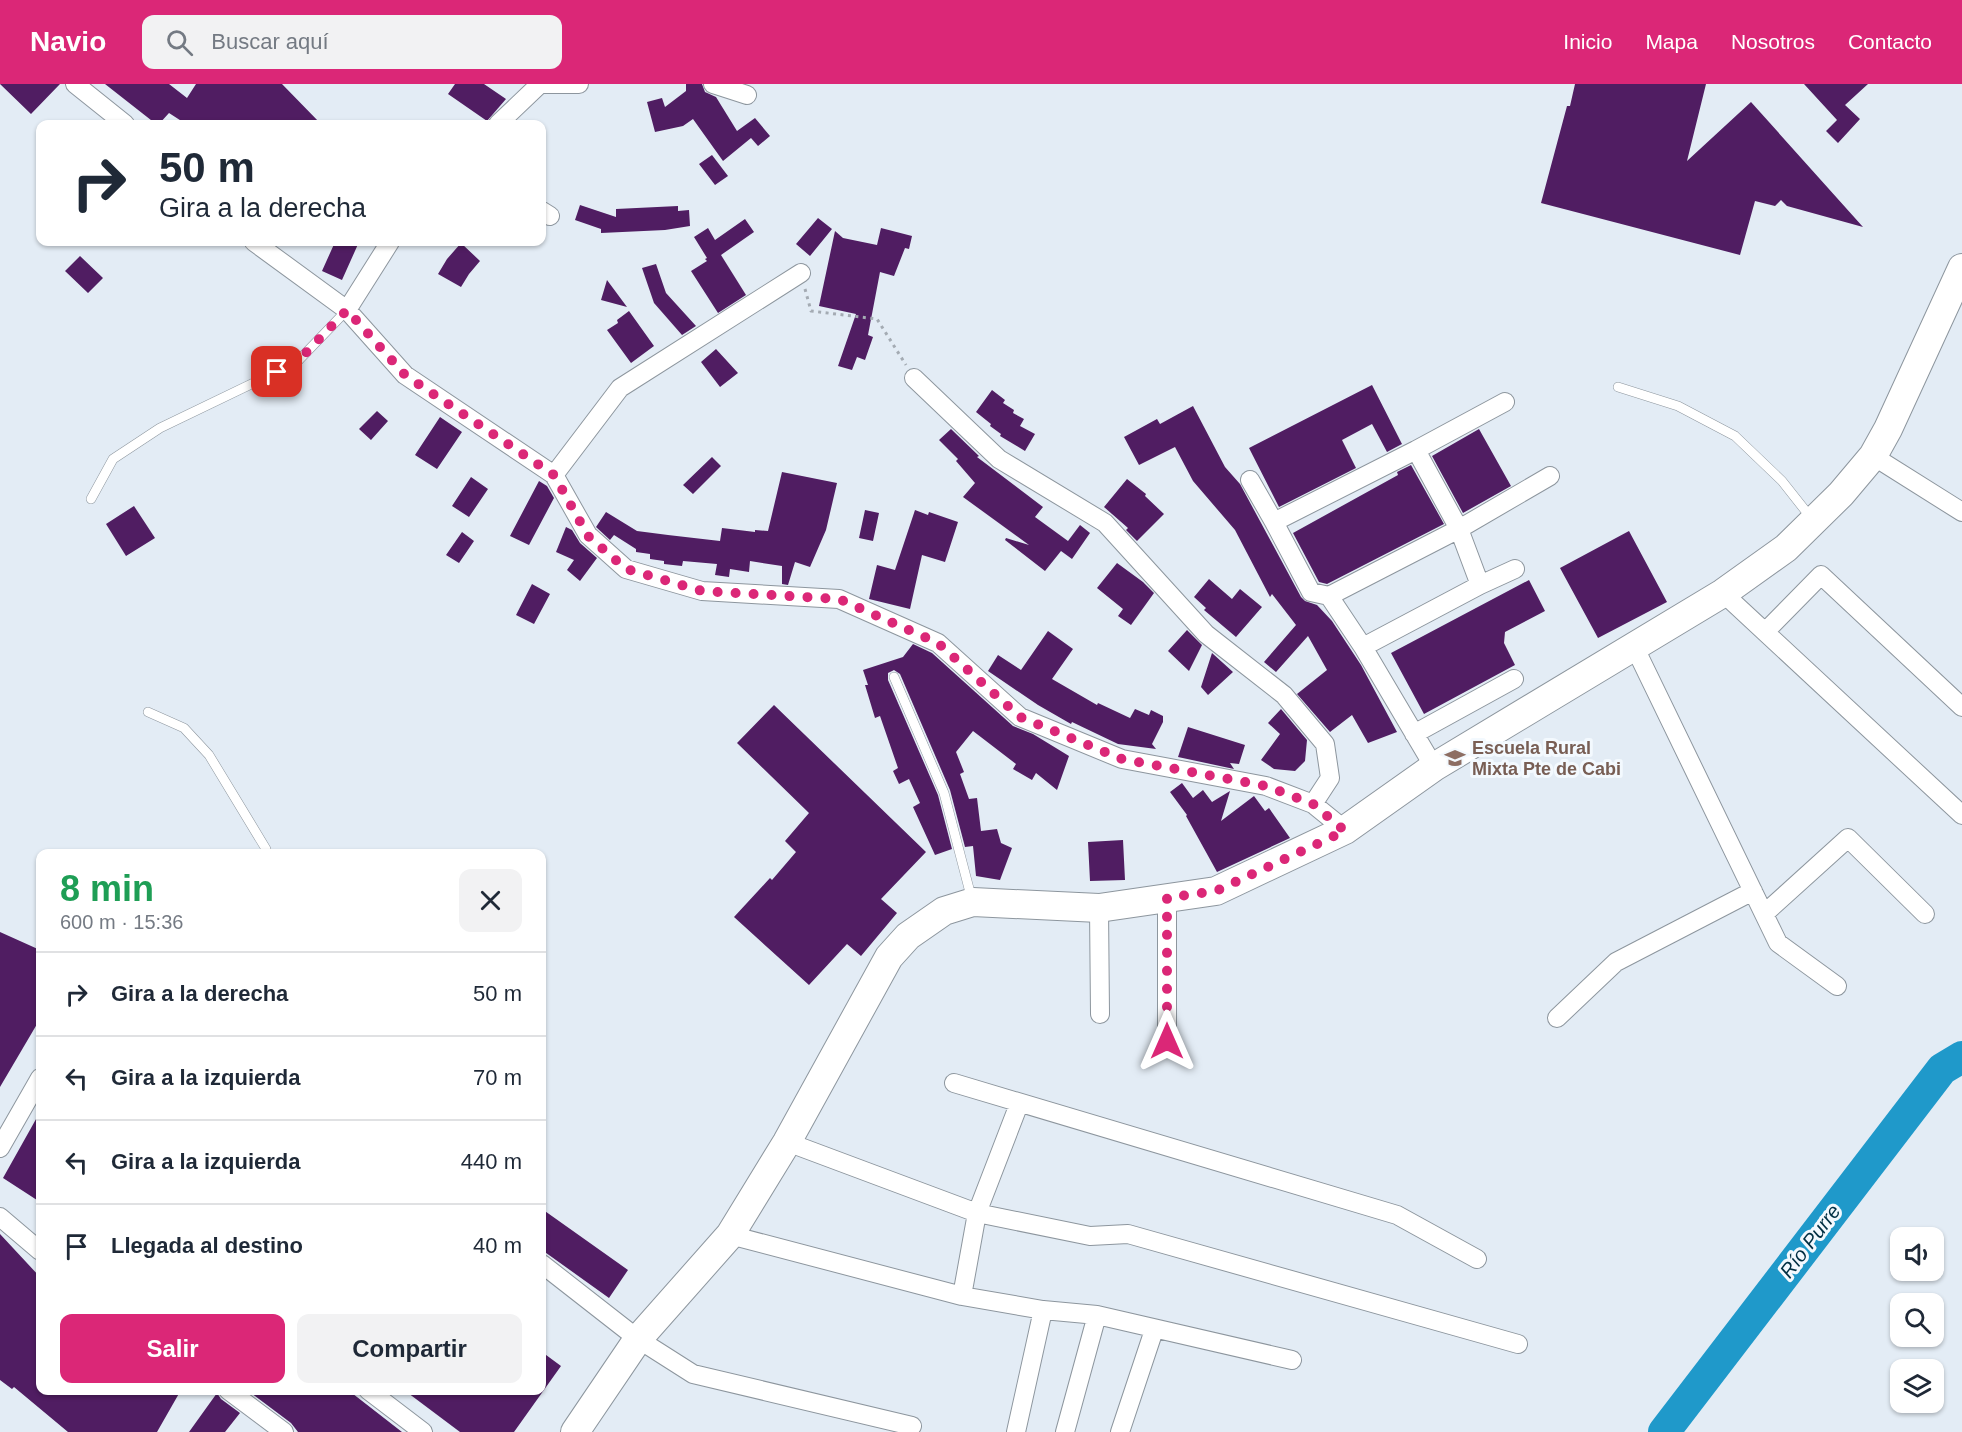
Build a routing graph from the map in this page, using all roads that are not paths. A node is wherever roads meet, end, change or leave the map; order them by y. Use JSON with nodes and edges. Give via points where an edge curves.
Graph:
{"nodes":[{"id":1,"x":75,"y":84,"type":"edge"},
{"id":2,"x":579,"y":84,"type":"edge"},
{"id":3,"x":713,"y":84,"type":"edge"},
{"id":4,"x":747,"y":95,"type":"dead end"},
{"id":5,"x":120,"y":120,"type":"edge"},
{"id":6,"x":502,"y":120,"type":"edge"},
{"id":7,"x":259,"y":246,"type":"edge"},
{"id":8,"x":387,"y":246,"type":"edge"},
{"id":9,"x":1962,"y":268,"type":"edge"},
{"id":10,"x":801,"y":273,"type":"road end"},
{"id":11,"x":347,"y":310,"type":"junction"},
{"id":12,"x":914,"y":378,"type":"road end"},
{"id":13,"x":1618,"y":387,"type":"dead end"},
{"id":14,"x":1505,"y":402,"type":"dead end"},
{"id":15,"x":1416,"y":450,"type":"junction"},
{"id":16,"x":1873,"y":456,"type":"junction"},
{"id":17,"x":554,"y":475,"type":"junction"},
{"id":18,"x":1550,"y":476,"type":"dead end"},
{"id":19,"x":1250,"y":480,"type":"dead end"},
{"id":20,"x":91,"y":500,"type":"dead end"},
{"id":21,"x":1962,"y":513,"type":"edge"},
{"id":22,"x":1814,"y":521,"type":"junction"},
{"id":23,"x":1275,"y":522,"type":"junction"},
{"id":24,"x":1459,"y":528,"type":"junction"},
{"id":25,"x":1515,"y":569,"type":"dead end"},
{"id":26,"x":1480,"y":585,"type":"junction"},
{"id":27,"x":1723,"y":593,"type":"junction"},
{"id":28,"x":1329,"y":596,"type":"junction"},
{"id":29,"x":1765,"y":632,"type":"junction"},
{"id":30,"x":1634,"y":646,"type":"junction"},
{"id":31,"x":1363,"y":647,"type":"junction"},
{"id":32,"x":894,"y":677,"type":"dead end"},
{"id":33,"x":1514,"y":679,"type":"dead end"},
{"id":34,"x":1962,"y":707,"type":"edge"},
{"id":35,"x":148,"y":712,"type":"dead end"},
{"id":36,"x":1414,"y":734,"type":"junction"},
{"id":37,"x":1434,"y":767,"type":"junction"},
{"id":38,"x":1313,"y":804,"type":"junction"},
{"id":39,"x":1962,"y":815,"type":"edge"},
{"id":40,"x":1345,"y":831,"type":"junction"},
{"id":41,"x":266,"y":849,"type":"edge"},
{"id":42,"x":1754,"y":891,"type":"junction"},
{"id":43,"x":1167,"y":898,"type":"junction"},
{"id":44,"x":973,"y":902,"type":"junction"},
{"id":45,"x":1099,"y":908,"type":"junction"},
{"id":46,"x":1764,"y":914,"type":"junction"},
{"id":47,"x":1925,"y":914,"type":"dead end"},
{"id":48,"x":1837,"y":986,"type":"dead end"},
{"id":49,"x":1100,"y":1014,"type":"dead end"},
{"id":50,"x":1557,"y":1018,"type":"dead end"},
{"id":51,"x":1167,"y":1041,"type":"dead end"},
{"id":52,"x":954,"y":1083,"type":"dead end"},
{"id":53,"x":36,"y":1085,"type":"edge"},
{"id":54,"x":1019,"y":1104,"type":"junction"},
{"id":55,"x":787,"y":1142,"type":"junction"},
{"id":56,"x":0,"y":1149,"type":"edge"},
{"id":57,"x":976,"y":1214,"type":"junction"},
{"id":58,"x":0,"y":1217,"type":"edge"},
{"id":59,"x":730,"y":1235,"type":"junction"},
{"id":60,"x":36,"y":1248,"type":"edge"},
{"id":61,"x":1477,"y":1258,"type":"dead end"},
{"id":62,"x":546,"y":1267,"type":"edge"},
{"id":63,"x":962,"y":1296,"type":"junction"},
{"id":64,"x":1043,"y":1310,"type":"junction"},
{"id":65,"x":1097,"y":1315,"type":"junction"},
{"id":66,"x":1155,"y":1330,"type":"junction"},
{"id":67,"x":638,"y":1339,"type":"junction"},
{"id":68,"x":1518,"y":1344,"type":"dead end"},
{"id":69,"x":1292,"y":1360,"type":"dead end"},
{"id":70,"x":235,"y":1395,"type":"edge"},
{"id":71,"x":375,"y":1395,"type":"edge"},
{"id":72,"x":912,"y":1426,"type":"dead end"},
{"id":73,"x":284,"y":1432,"type":"edge"},
{"id":74,"x":423,"y":1432,"type":"edge"},
{"id":75,"x":575,"y":1432,"type":"edge"},
{"id":76,"x":1016,"y":1432,"type":"edge"},
{"id":77,"x":1065,"y":1432,"type":"edge"},
{"id":78,"x":1120,"y":1432,"type":"edge"}],
"edges":[{"from":1,"to":5,"type":"street"},
{"from":2,"to":6,"type":"street","via":[[540,84]]},
{"from":3,"to":4,"type":"street"},
{"from":7,"to":11,"type":"street"},
{"from":8,"to":11,"type":"street"},
{"from":9,"to":16,"type":"main road"},
{"from":10,"to":17,"type":"street","via":[[620,388]]},
{"from":11,"to":17,"type":"street","via":[[405,375]]},
{"from":11,"to":20,"type":"lane","via":[[297,362],[160,428],[113,459]]},
{"from":12,"to":38,"type":"street","via":[[999,459],[1105,523],[1206,634],[1284,695],[1324,744],[1330,778]]},
{"from":13,"to":22,"type":"lane","via":[[1678,406],[1735,436],[1782,481]]},
{"from":14,"to":15,"type":"street"},
{"from":15,"to":23,"type":"street"},
{"from":15,"to":24,"type":"street"},
{"from":16,"to":21,"type":"street"},
{"from":16,"to":22,"type":"main road"},
{"from":17,"to":38,"type":"street","via":[[588,536],[626,569],[702,591],[839,599],[938,643],[1020,717],[1122,759],[1266,786]]},
{"from":18,"to":24,"type":"street"},
{"from":19,"to":23,"type":"street"},
{"from":22,"to":27,"type":"main road","via":[[1786,548]]},
{"from":23,"to":28,"type":"street","via":[[1311,592]]},
{"from":24,"to":26,"type":"street"},
{"from":24,"to":28,"type":"street"},
{"from":25,"to":26,"type":"street"},
{"from":26,"to":31,"type":"street"},
{"from":27,"to":29,"type":"street"},
{"from":27,"to":30,"type":"main road"},
{"from":28,"to":31,"type":"street"},
{"from":29,"to":34,"type":"street","via":[[1821,575]]},
{"from":29,"to":39,"type":"street"},
{"from":30,"to":37,"type":"main road"},
{"from":30,"to":42,"type":"street"},
{"from":31,"to":36,"type":"street"},
{"from":32,"to":44,"type":"lane","via":[[944,793]]},
{"from":33,"to":36,"type":"street"},
{"from":35,"to":41,"type":"lane","via":[[184,728],[209,755]]},
{"from":36,"to":37,"type":"street"},
{"from":37,"to":40,"type":"main road"},
{"from":38,"to":40,"type":"street"},
{"from":40,"to":43,"type":"main road","via":[[1216,891]]},
{"from":42,"to":46,"type":"street"},
{"from":42,"to":50,"type":"street","via":[[1616,962]]},
{"from":43,"to":45,"type":"main road"},
{"from":43,"to":51,"type":"street"},
{"from":44,"to":45,"type":"main road"},
{"from":44,"to":55,"type":"main road","via":[[944,911],[908,936],[889,957]]},
{"from":45,"to":49,"type":"street"},
{"from":46,"to":47,"type":"street","via":[[1848,838]]},
{"from":46,"to":48,"type":"street","via":[[1778,943]]},
{"from":52,"to":54,"type":"street"},
{"from":53,"to":56,"type":"street"},
{"from":54,"to":57,"type":"street"},
{"from":54,"to":61,"type":"street","via":[[1397,1215]]},
{"from":55,"to":57,"type":"street"},
{"from":55,"to":59,"type":"main road"},
{"from":57,"to":63,"type":"street"},
{"from":57,"to":68,"type":"street","via":[[1090,1236],[1128,1234]]},
{"from":58,"to":60,"type":"street"},
{"from":59,"to":63,"type":"street"},
{"from":59,"to":67,"type":"main road"},
{"from":62,"to":67,"type":"street"},
{"from":63,"to":64,"type":"street"},
{"from":64,"to":65,"type":"street"},
{"from":64,"to":76,"type":"street"},
{"from":65,"to":66,"type":"street"},
{"from":65,"to":77,"type":"street"},
{"from":66,"to":69,"type":"street"},
{"from":66,"to":78,"type":"street"},
{"from":67,"to":72,"type":"street","via":[[693,1374]]},
{"from":67,"to":75,"type":"main road"},
{"from":70,"to":73,"type":"street"},
{"from":71,"to":74,"type":"street"}]}
